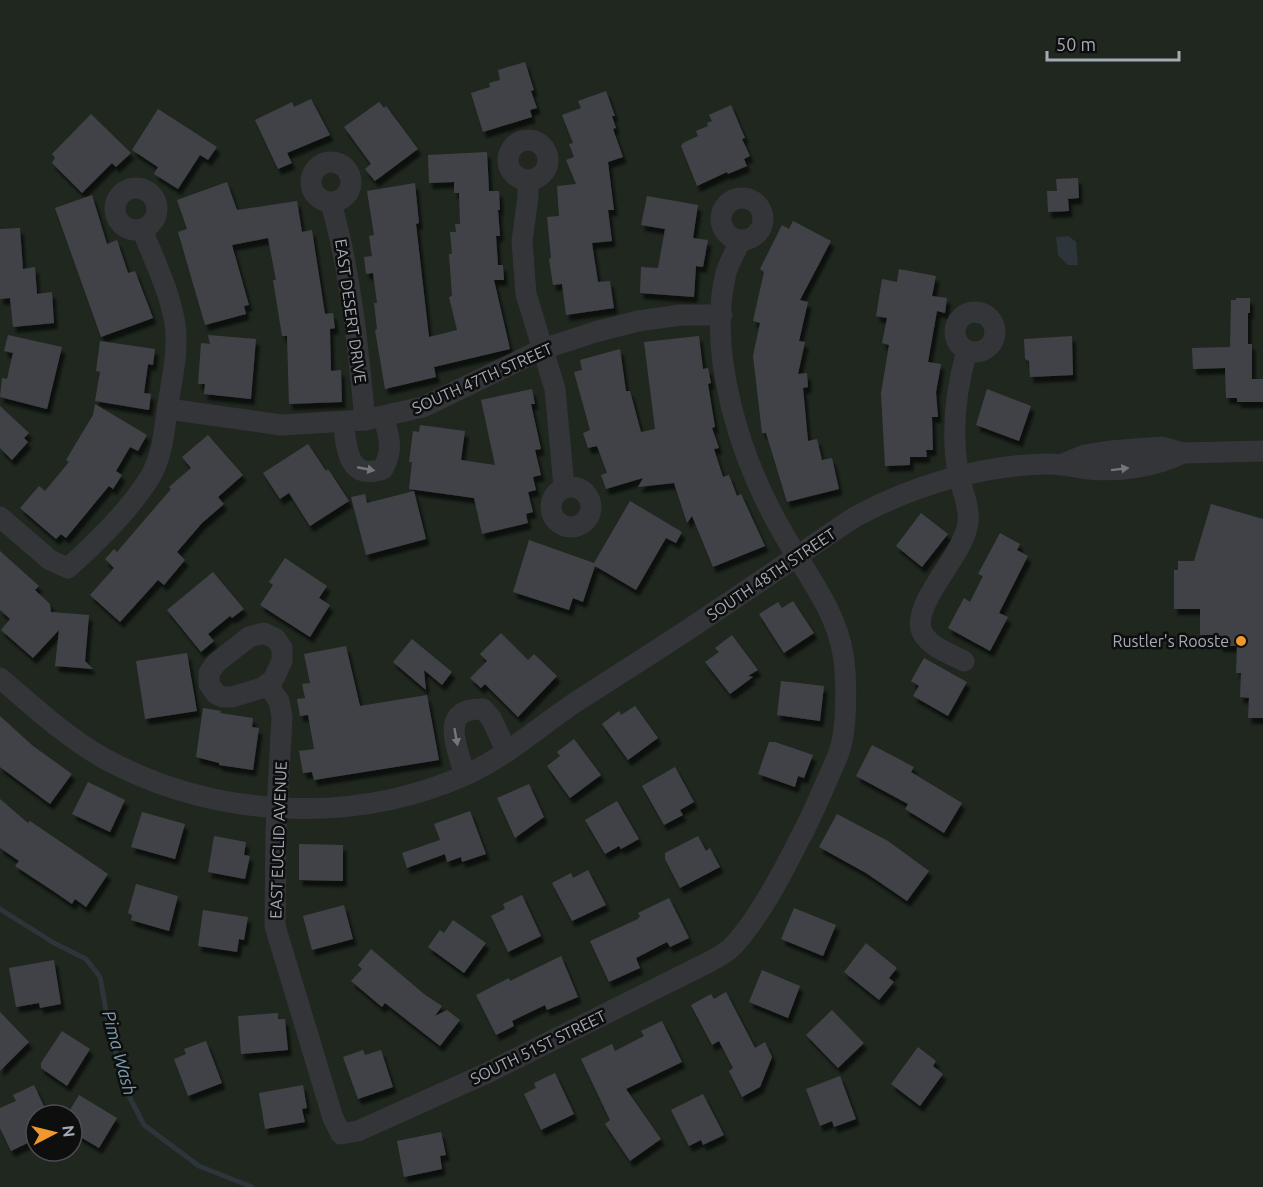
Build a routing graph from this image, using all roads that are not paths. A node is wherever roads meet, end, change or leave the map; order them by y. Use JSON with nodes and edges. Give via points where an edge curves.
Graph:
{"nodes":[{"id":1,"x":528,"y":180,"type":"dead end"},
{"id":2,"x":331,"y":203,"type":"dead end"},
{"id":3,"x":142,"y":229,"type":"dead end"},
{"id":4,"x":741,"y":240,"type":"dead end"},
{"id":5,"x":722,"y":315,"type":"junction"},
{"id":6,"x":543,"y":349,"type":"junction"},
{"id":7,"x":967,"y":351,"type":"dead end"},
{"id":8,"x":168,"y":408,"type":"junction"},
{"id":9,"x":374,"y":418,"type":"junction"},
{"id":10,"x":343,"y":422,"type":"junction"},
{"id":11,"x":1263,"y":451,"type":"edge"},
{"id":12,"x":959,"y":476,"type":"junction"},
{"id":13,"x":564,"y":487,"type":"dead end"},
{"id":14,"x":0,"y":517,"type":"edge"},
{"id":15,"x":796,"y":555,"type":"junction"},
{"id":16,"x":964,"y":661,"type":"dead end"},
{"id":17,"x":0,"y":678,"type":"edge"},
{"id":18,"x":267,"y":684,"type":"dead end"},
{"id":19,"x":507,"y":752,"type":"junction"},
{"id":20,"x":465,"y":775,"type":"junction"},
{"id":21,"x":278,"y":807,"type":"junction"},
{"id":22,"x":341,"y":1134,"type":"joint"}],
"edges":[{"from":1,"to":6,"type":"street","via":[[522,242],[526,294]]},
{"from":2,"to":9,"type":"street","name":"EAST DESERT DRIVE","via":[[343,245],[360,369]]},
{"from":3,"to":8,"type":"street","via":[[175,324],[176,356]]},
{"from":4,"to":5,"type":"street","via":[[727,272]]},
{"from":5,"to":6,"type":"street","name":"SOUTH 47TH STREET","via":[[638,321]]},
{"from":5,"to":15,"type":"street","via":[[721,341],[735,417],[768,508]]},
{"from":6,"to":9,"type":"street","name":"SOUTH 47TH STREET","via":[[423,407]]},
{"from":6,"to":13,"type":"street","via":[[555,389]]},
{"from":7,"to":12,"type":"street","via":[[954,413]]},
{"from":8,"to":10,"type":"street","name":"SOUTH 47TH STREET","via":[[281,425]]},
{"from":8,"to":14,"type":"street","via":[[152,474],[138,495],[68,568],[50,560]]},
{"from":9,"to":10,"type":"street","name":"SOUTH 47TH STREET"},
{"from":10,"to":9,"type":"street","one_way":true,"via":[[353,465],[374,472],[383,468],[390,455],[390,442]]},
{"from":11,"to":12,"type":"street","name":"SOUTH 48TH STREET","via":[[1183,453],[1162,447],[1110,451],[1062,464],[1009,466]]},
{"from":12,"to":15,"type":"street","name":"SOUTH 48TH STREET","via":[[878,504]]},
{"from":12,"to":16,"type":"street","via":[[968,523],[955,555],[926,603],[921,628],[926,638]]},
{"from":15,"to":19,"type":"street","name":"SOUTH 48TH STREET"},
{"from":15,"to":22,"type":"street","name":"SOUTH 51ST STREET","via":[[837,628],[846,693],[841,748],[784,870],[731,948],[487,1072],[358,1131]]},
{"from":17,"to":21,"type":"street","name":"SOUTH 48TH STREET","via":[[78,741],[146,779],[211,800]]},
{"from":18,"to":21,"type":"street","name":"EAST EUCLID AVENUE","via":[[279,701],[282,717]]},
{"from":19,"to":20,"type":"street","name":"SOUTH 48TH STREET"},
{"from":19,"to":20,"type":"street","one_way":true,"via":[[483,709],[470,708],[459,714],[453,724]]},
{"from":20,"to":21,"type":"street","name":"SOUTH 48TH STREET","via":[[374,803]]},
{"from":21,"to":22,"type":"street","name":"EAST EUCLID AVENUE","via":[[275,926]]}]}
